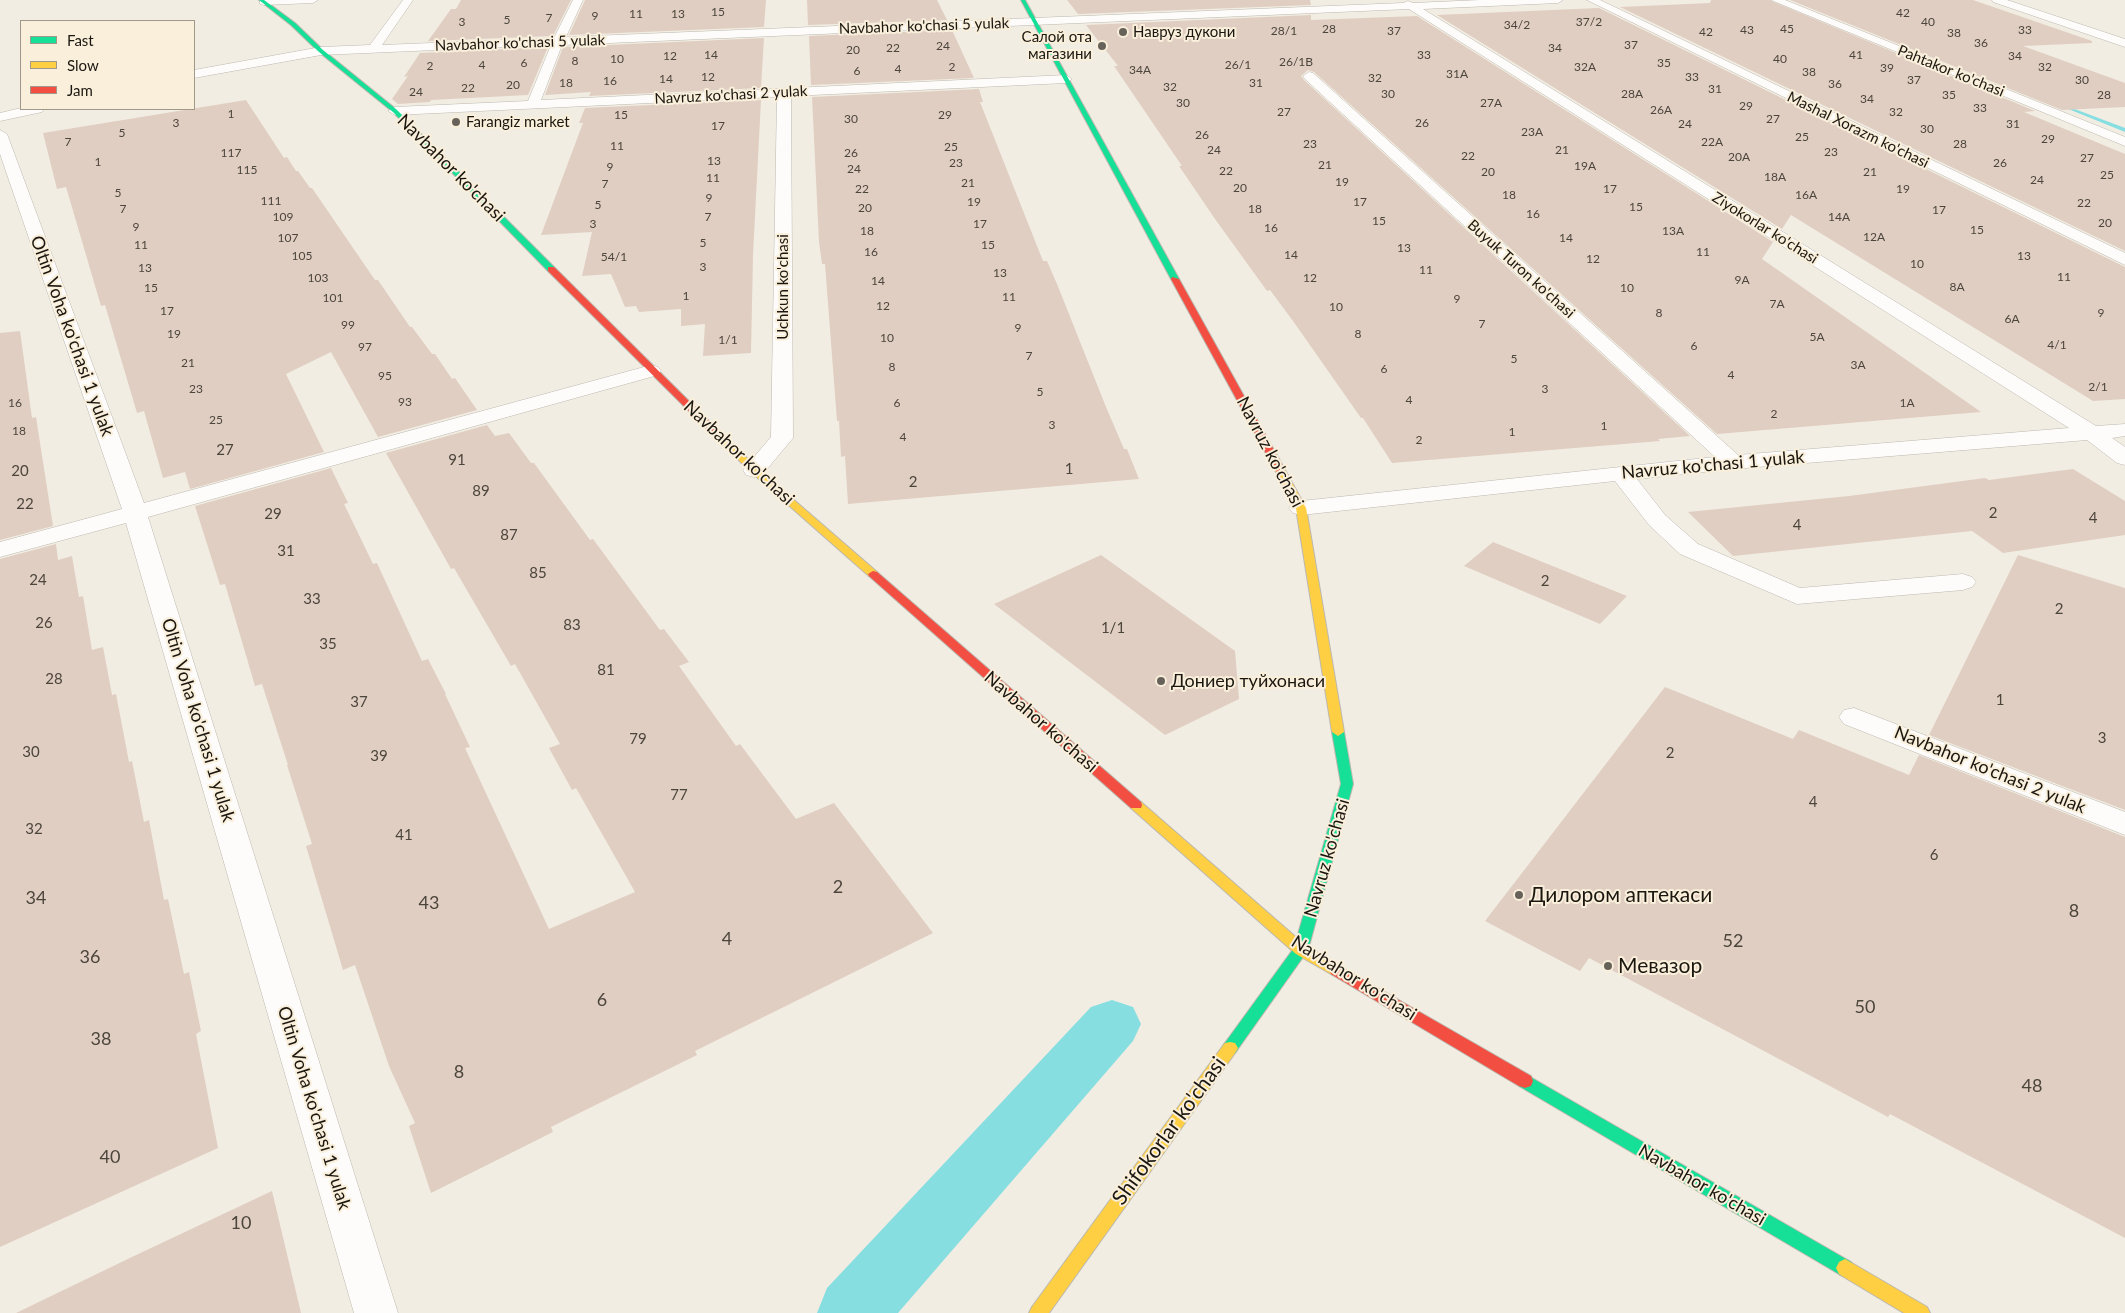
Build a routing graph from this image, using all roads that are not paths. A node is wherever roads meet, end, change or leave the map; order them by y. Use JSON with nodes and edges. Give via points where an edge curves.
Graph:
{"nodes":[{"id":1,"x":313,"y":0,"type":"edge"},
{"id":2,"x":408,"y":0,"type":"edge"},
{"id":3,"x":578,"y":0,"type":"edge"},
{"id":4,"x":1023,"y":0,"type":"edge"},
{"id":5,"x":1558,"y":0,"type":"edge"},
{"id":6,"x":1592,"y":0,"type":"edge"},
{"id":7,"x":1776,"y":0,"type":"edge"},
{"id":8,"x":1997,"y":0,"type":"edge"},
{"id":9,"x":262,"y":1,"type":"edge"},
{"id":10,"x":1408,"y":3,"type":"edge"},
{"id":11,"x":1035,"y":21,"type":"junction"},
{"id":12,"x":558,"y":41,"type":"junction"},
{"id":13,"x":2125,"y":43,"type":"edge"},
{"id":14,"x":374,"y":48,"type":"junction"},
{"id":15,"x":321,"y":50,"type":"junction"},
{"id":16,"x":195,"y":74,"type":"edge"},
{"id":17,"x":1309,"y":76,"type":"dead end"},
{"id":18,"x":1066,"y":78,"type":"junction"},
{"id":19,"x":784,"y":93,"type":"junction"},
{"id":20,"x":533,"y":104,"type":"junction"},
{"id":21,"x":32,"y":110,"type":"edge"},
{"id":22,"x":395,"y":111,"type":"junction"},
{"id":23,"x":0,"y":117,"type":"edge"},
{"id":24,"x":0,"y":134,"type":"edge"},
{"id":25,"x":2125,"y":142,"type":"edge"},
{"id":26,"x":2125,"y":260,"type":"edge"},
{"id":27,"x":651,"y":371,"type":"junction"},
{"id":28,"x":2125,"y":430,"type":"edge"},
{"id":29,"x":2092,"y":433,"type":"junction"},
{"id":30,"x":2125,"y":458,"type":"edge"},
{"id":31,"x":1733,"y":462,"type":"junction"},
{"id":32,"x":754,"y":470,"type":"junction"},
{"id":33,"x":1621,"y":474,"type":"junction"},
{"id":34,"x":1301,"y":508,"type":"junction"},
{"id":35,"x":135,"y":512,"type":"junction"},
{"id":36,"x":0,"y":550,"type":"edge"},
{"id":37,"x":1963,"y":582,"type":"dead end"},
{"id":38,"x":1854,"y":717,"type":"dead end"},
{"id":39,"x":2125,"y":824,"type":"edge"},
{"id":40,"x":1301,"y":950,"type":"junction"},
{"id":41,"x":376,"y":1313,"type":"edge"},
{"id":42,"x":1038,"y":1313,"type":"edge"},
{"id":43,"x":1921,"y":1313,"type":"edge"}],
"edges":[{"from":1,"to":9,"type":"street"},
{"from":2,"to":14,"type":"street"},
{"from":3,"to":12,"type":"street"},
{"from":4,"to":11,"type":"main road","name":"Navruz ko'chasi"},
{"from":5,"to":10,"type":"street","name":"Navbahor ko'chasi 5 yulak"},
{"from":6,"to":26,"type":"street","name":"Mashal Xorazm ko'chasi"},
{"from":7,"to":25,"type":"street","name":"Pahtakor ko'chasi"},
{"from":8,"to":13,"type":"street"},
{"from":9,"to":15,"type":"main road","name":"Navbahor ko'chasi"},
{"from":10,"to":11,"type":"street","name":"Navbahor ko'chasi 5 yulak"},
{"from":10,"to":29,"type":"street","name":"Ziyokorlar ko'chasi"},
{"from":11,"to":12,"type":"street","name":"Navbahor ko'chasi 5 yulak"},
{"from":11,"to":18,"type":"main road","name":"Navruz ko'chasi"},
{"from":12,"to":14,"type":"street","name":"Navbahor ko'chasi 5 yulak"},
{"from":12,"to":20,"type":"street"},
{"from":14,"to":15,"type":"street","name":"Navbahor ko'chasi 5 yulak"},
{"from":15,"to":16,"type":"street","name":"Navbahor ko'chasi 5 yulak"},
{"from":15,"to":22,"type":"main road","name":"Navbahor ko'chasi"},
{"from":17,"to":31,"type":"street","name":"Buyuk Turon ko'chasi"},
{"from":18,"to":19,"type":"street","name":"Navruz ko'chasi 2 yulak"},
{"from":18,"to":34,"type":"main road","name":"Navruz ko'chasi"},
{"from":19,"to":20,"type":"street","name":"Navruz ko'chasi 2 yulak"},
{"from":19,"to":32,"type":"street","name":"Uchkun ko'chasi","via":[[782,438]]},
{"from":20,"to":22,"type":"street","name":"Navruz ko'chasi 2 yulak"},
{"from":21,"to":23,"type":"street"},
{"from":22,"to":27,"type":"main road","name":"Navbahor ko'chasi"},
{"from":24,"to":35,"type":"street","name":"Oltin Voha ko'chasi 1 yulak"},
{"from":27,"to":32,"type":"main road","name":"Navbahor ko'chasi"},
{"from":27,"to":35,"type":"street"},
{"from":28,"to":29,"type":"street","name":"Navruz ko'chasi 1 yulak"},
{"from":29,"to":30,"type":"street","name":"Ziyokorlar ko'chasi"},
{"from":29,"to":31,"type":"street","name":"Navruz ko'chasi 1 yulak"},
{"from":31,"to":33,"type":"street","name":"Navruz ko'chasi 1 yulak"},
{"from":32,"to":40,"type":"main road","name":"Navbahor ko'chasi"},
{"from":33,"to":34,"type":"street","name":"Navruz ko'chasi 1 yulak"},
{"from":33,"to":37,"type":"street","via":[[1657,520],[1688,549],[1797,596]]},
{"from":34,"to":40,"type":"main road","name":"Navruz ko'chasi","via":[[1347,784]]},
{"from":35,"to":36,"type":"street"},
{"from":35,"to":41,"type":"street","name":"Oltin Voha ko'chasi 1 yulak"},
{"from":38,"to":39,"type":"street","name":"Navbahor ko'chasi 2 yulak"},
{"from":40,"to":42,"type":"main road","name":"Shifokorlar ko'chasi"},
{"from":40,"to":43,"type":"main road","name":"Navbahor ko'chasi"}]}
